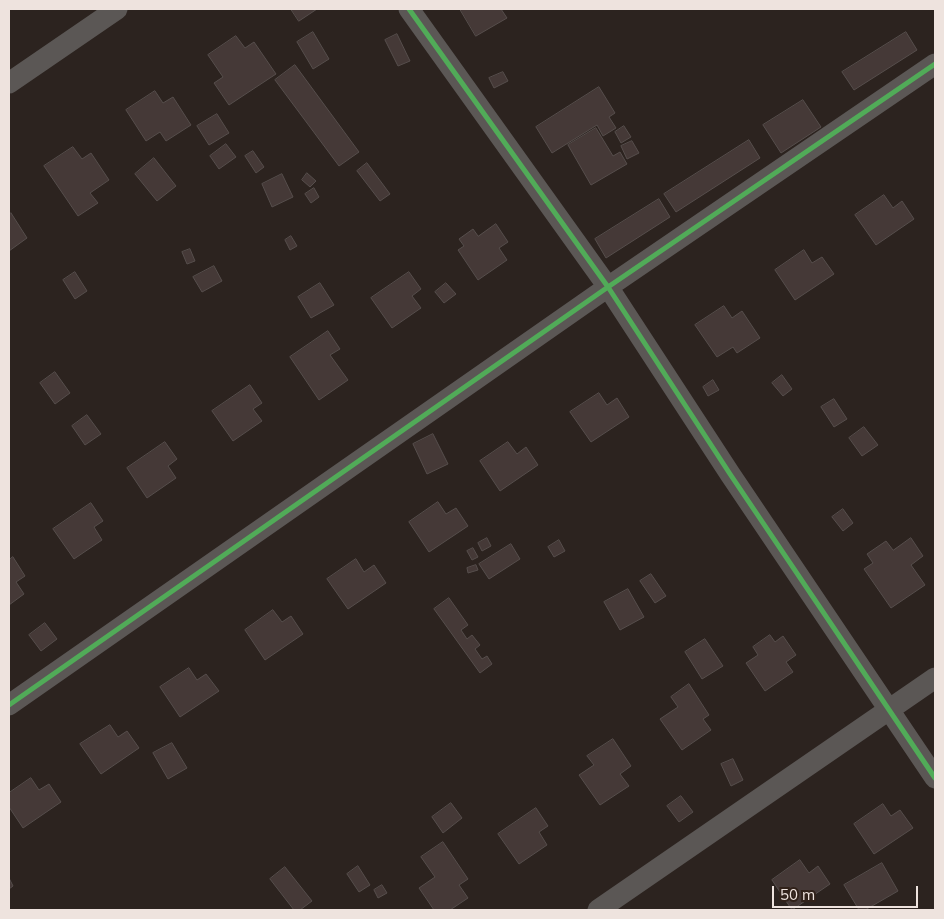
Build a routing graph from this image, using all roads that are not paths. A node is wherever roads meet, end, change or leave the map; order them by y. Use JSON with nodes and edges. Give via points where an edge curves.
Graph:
{"nodes":[{"id":1,"x":117,"y":9,"type":"edge"},
{"id":2,"x":409,"y":9,"type":"edge"},
{"id":3,"x":935,"y":64,"type":"edge"},
{"id":4,"x":9,"y":83,"type":"edge"},
{"id":5,"x":608,"y":287,"type":"junction"},
{"id":6,"x":935,"y":678,"type":"edge"},
{"id":7,"x":9,"y":705,"type":"edge"},
{"id":8,"x":890,"y":710,"type":"junction"},
{"id":9,"x":935,"y":778,"type":"edge"},
{"id":10,"x":598,"y":910,"type":"edge"}],
"edges":[{"from":1,"to":4,"type":"street"},
{"from":2,"to":5,"type":"street"},
{"from":3,"to":5,"type":"street"},
{"from":5,"to":7,"type":"street"},
{"from":5,"to":8,"type":"street"},
{"from":6,"to":8,"type":"street"},
{"from":8,"to":9,"type":"street"},
{"from":8,"to":10,"type":"street"}]}
